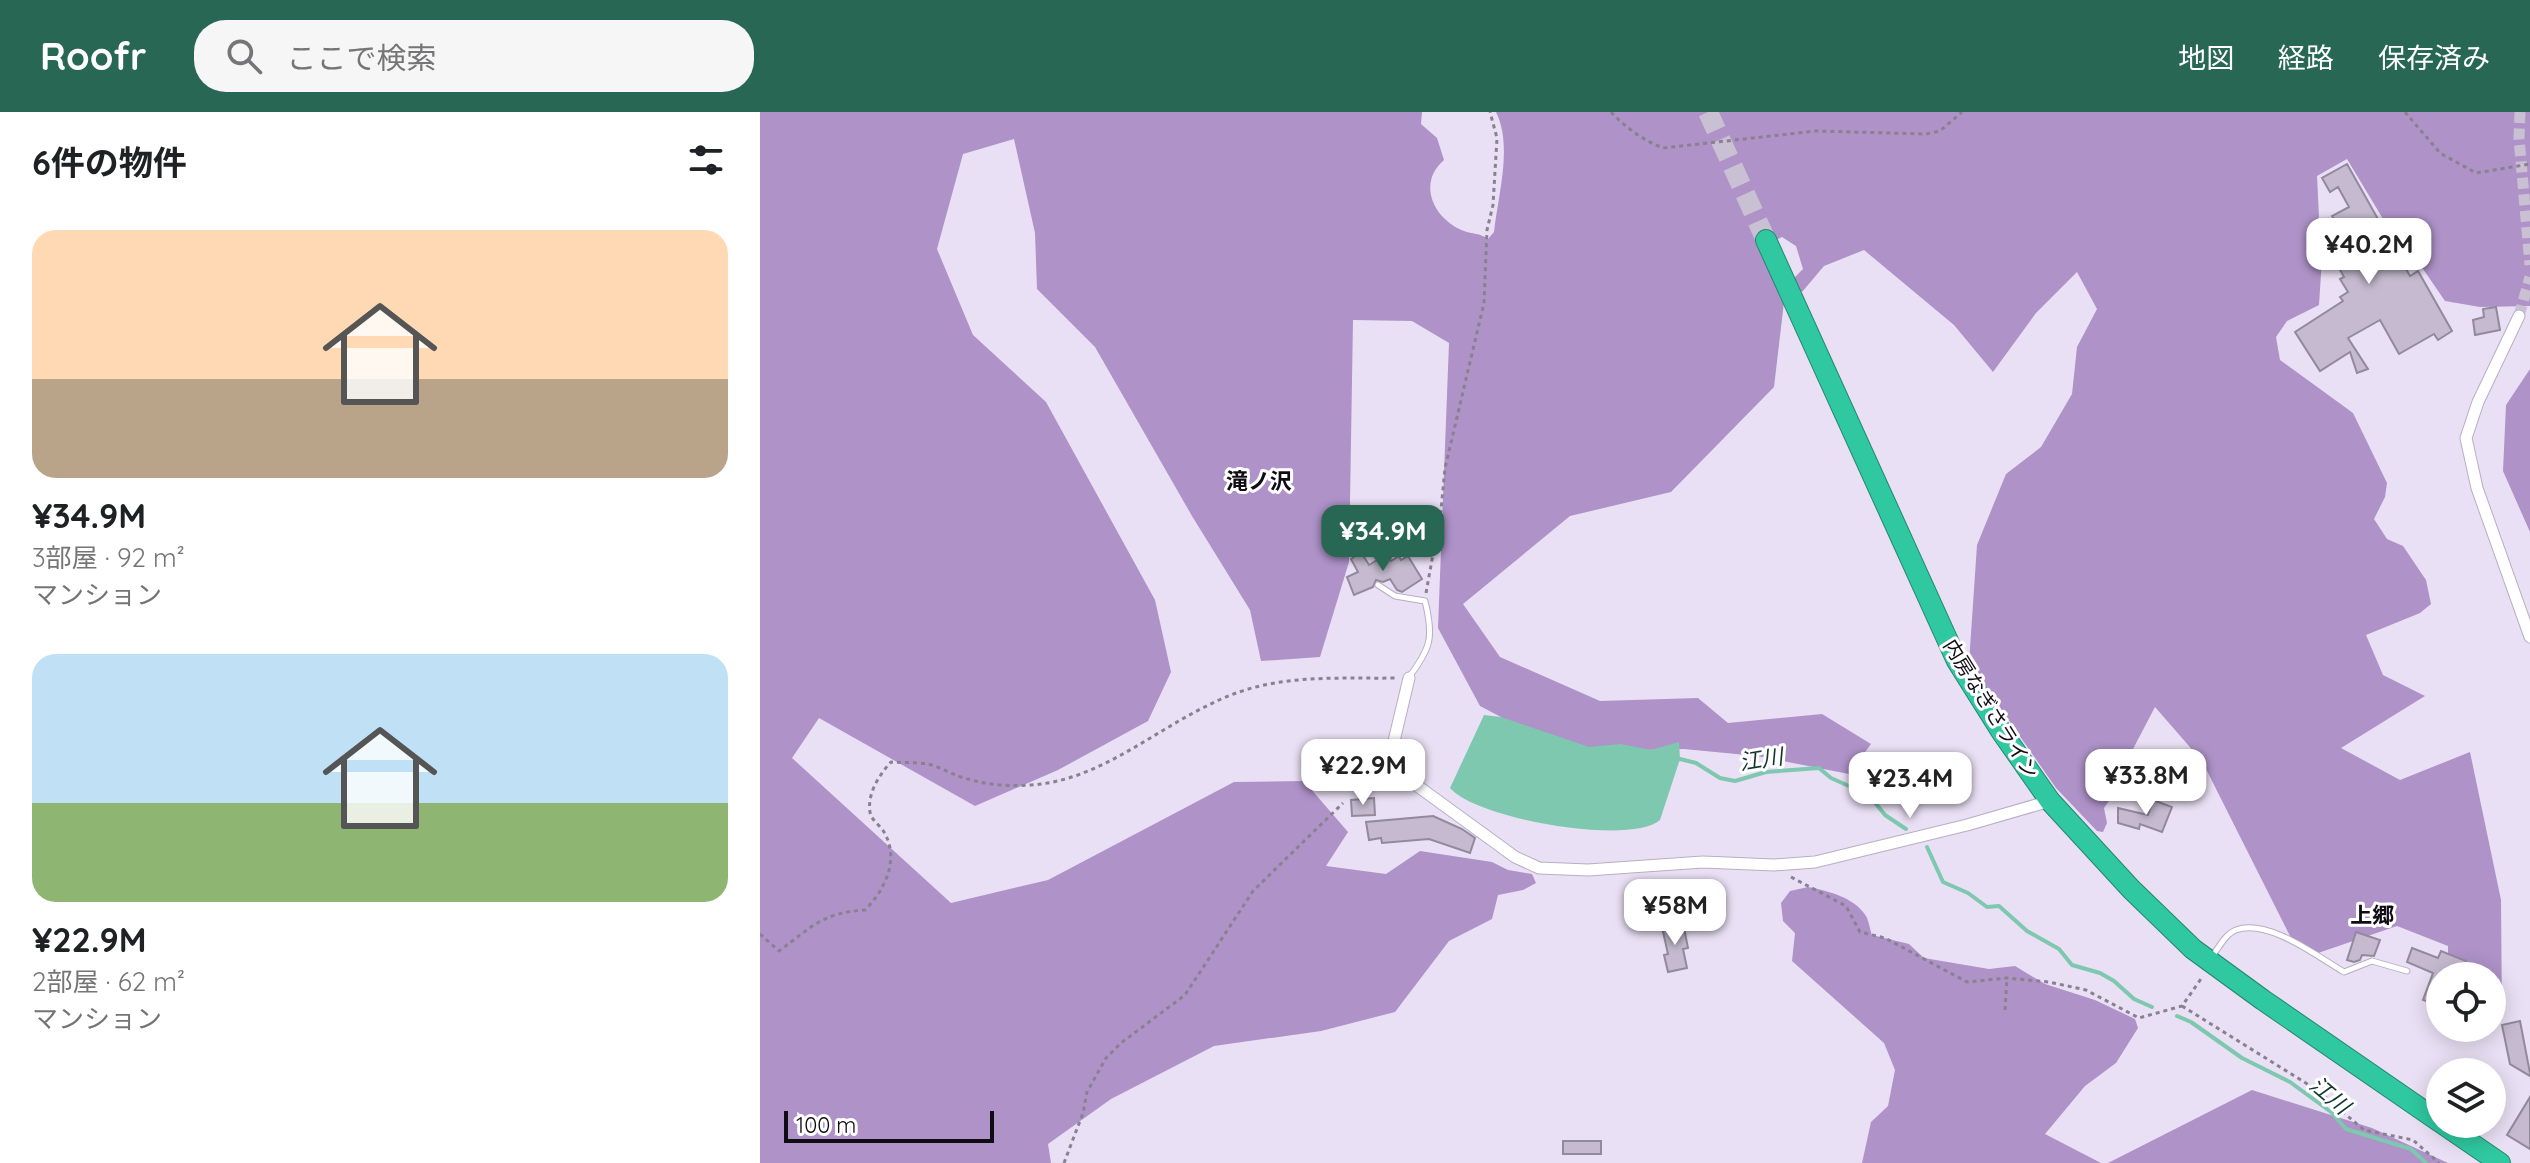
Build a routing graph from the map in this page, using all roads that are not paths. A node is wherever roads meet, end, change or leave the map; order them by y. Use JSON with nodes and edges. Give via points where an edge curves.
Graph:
{"nodes":[{"id":1,"x":1766,"y":240,"type":"tunnel mouth"},
{"id":2,"x":2519,"y":316,"type":"tunnel mouth"},
{"id":3,"x":1378,"y":585,"type":"dead end"},
{"id":4,"x":2530,"y":637,"type":"edge"},
{"id":5,"x":1409,"y":678,"type":"joint"},
{"id":6,"x":2050,"y":801,"type":"junction"},
{"id":7,"x":2211,"y":962,"type":"junction"},
{"id":8,"x":2407,"y":971,"type":"dead end"},
{"id":9,"x":2426,"y":1112,"type":"edge"},
{"id":10,"x":2464,"y":1138,"type":"edge"},
{"id":11,"x":2500,"y":1163,"type":"edge"}],
"edges":[{"from":1,"to":6,"type":"highway","name":"内房なぎさライン","via":[[1957,661]]},
{"from":2,"to":4,"type":"street","via":[[2466,438],[2477,488]]},
{"from":3,"to":5,"type":"lane","via":[[1395,596],[1425,601],[1429,641],[1425,657]]},
{"from":5,"to":6,"type":"street","via":[[1393,765],[1515,857],[1539,868],[1815,862]]},
{"from":6,"to":7,"type":"highway","name":"内房なぎさライン","via":[[2131,889]]},
{"from":7,"to":8,"type":"lane","via":[[2231,933],[2245,929],[2287,938],[2344,972],[2372,961]]},
{"from":7,"to":9,"type":"highway","name":"内房なぎさライン"},
{"from":10,"to":11,"type":"highway","name":"内房なぎさライン"}]}
